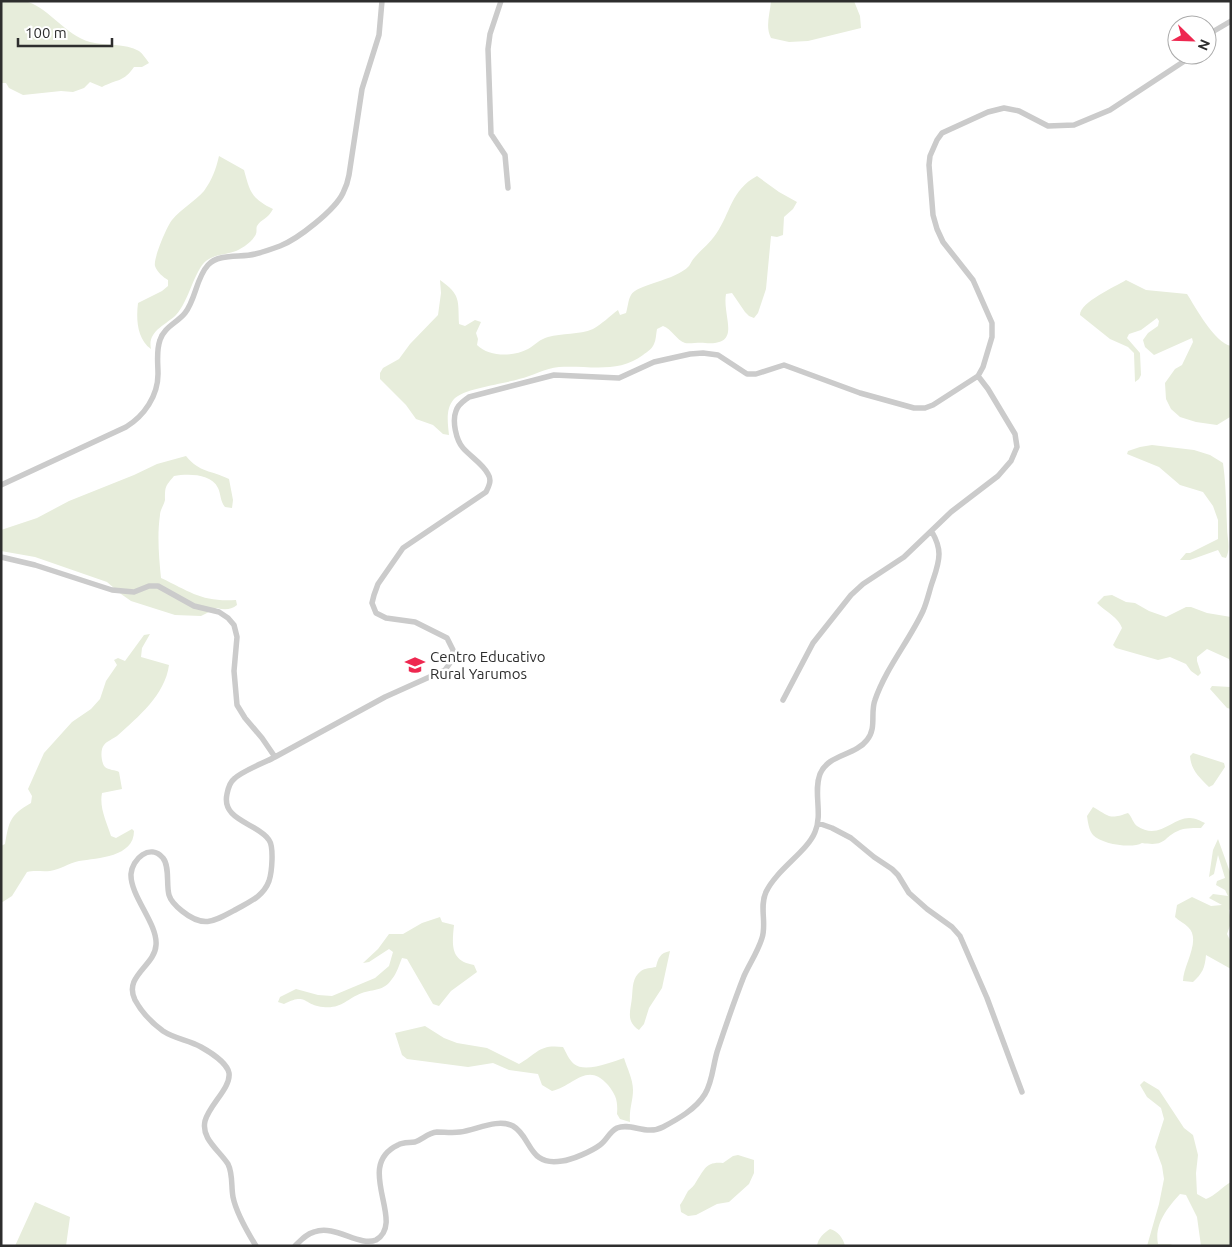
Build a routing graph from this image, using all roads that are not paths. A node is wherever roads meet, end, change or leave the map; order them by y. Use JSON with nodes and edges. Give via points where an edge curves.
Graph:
{"nodes":[{"id":1,"x":382,"y":1,"type":"edge"},
{"id":2,"x":501,"y":1,"type":"edge"},
{"id":3,"x":1231,"y":21,"type":"edge"},
{"id":4,"x":1217,"y":29,"type":"edge"},
{"id":5,"x":1178,"y":65,"type":"edge"},
{"id":6,"x":508,"y":188,"type":"dead end"},
{"id":7,"x":978,"y":376,"type":"junction"},
{"id":8,"x":1,"y":485,"type":"edge"},
{"id":9,"x":932,"y":532,"type":"junction"},
{"id":10,"x":1,"y":557,"type":"edge"},
{"id":11,"x":783,"y":700,"type":"dead end"},
{"id":12,"x":275,"y":757,"type":"junction"},
{"id":13,"x":818,"y":823,"type":"junction"},
{"id":14,"x":1022,"y":1092,"type":"dead end"},
{"id":15,"x":256,"y":1246,"type":"edge"},
{"id":16,"x":295,"y":1246,"type":"edge"}],
"edges":[{"from":1,"to":8,"type":"street","via":[[379,35],[362,89],[349,174],[338,200],[303,232],[281,246],[254,254],[220,258],[208,265],[186,312],[161,337],[154,393],[135,422]]},
{"from":2,"to":6,"type":"street","via":[[488,49],[491,134],[505,155]]},
{"from":3,"to":4,"type":"street"},
{"from":5,"to":7,"type":"street","via":[[1110,110],[1074,125],[1048,126],[1004,108],[942,133],[937,140],[929,165],[933,215],[943,242],[973,280],[992,323],[992,337]]},
{"from":7,"to":9,"type":"street","via":[[1013,430],[1017,439],[1016,450],[1003,472],[951,512]]},
{"from":7,"to":12,"type":"street","via":[[933,405],[914,408],[860,393],[790,367],[747,374],[718,355],[703,353],[654,362],[619,378],[554,375],[469,397],[455,412],[458,439],[489,474],[490,484],[486,492],[403,548],[378,584],[372,603],[376,613],[386,618],[415,622],[447,638],[452,660],[444,670],[385,697]]},
{"from":9,"to":11,"type":"street","via":[[844,601],[813,643]]},
{"from":9,"to":13,"type":"street","via":[[938,545],[939,560],[924,609],[874,701],[870,737],[859,748],[832,760],[822,770]]},
{"from":10,"to":12,"type":"street","via":[[112,590],[134,592],[158,586],[194,606],[219,612],[228,618],[236,637],[237,705]]},
{"from":12,"to":15,"type":"street","via":[[234,779],[226,797],[227,805],[238,820],[262,832],[271,843],[269,880],[260,896],[217,920],[201,922],[175,905],[169,896],[166,864],[158,854],[145,853],[137,857],[131,871],[131,880],[156,937],[155,952],[133,981],[134,997],[162,1030],[201,1047],[226,1066],[227,1082],[211,1107],[205,1130],[209,1141],[229,1166],[238,1216]]},
{"from":13,"to":14,"type":"street","via":[[851,838],[892,869],[909,892],[957,931],[987,998]]},
{"from":13,"to":16,"type":"street","via":[[813,838],[779,873],[766,894],[761,942],[739,991],[714,1061],[708,1090],[691,1109],[662,1128],[646,1131],[617,1128],[598,1146],[563,1161],[538,1157],[517,1130],[505,1124],[462,1132],[432,1133],[398,1145],[387,1153],[380,1165],[379,1184],[386,1220],[381,1237],[364,1243],[321,1230],[306,1236]]}]}
